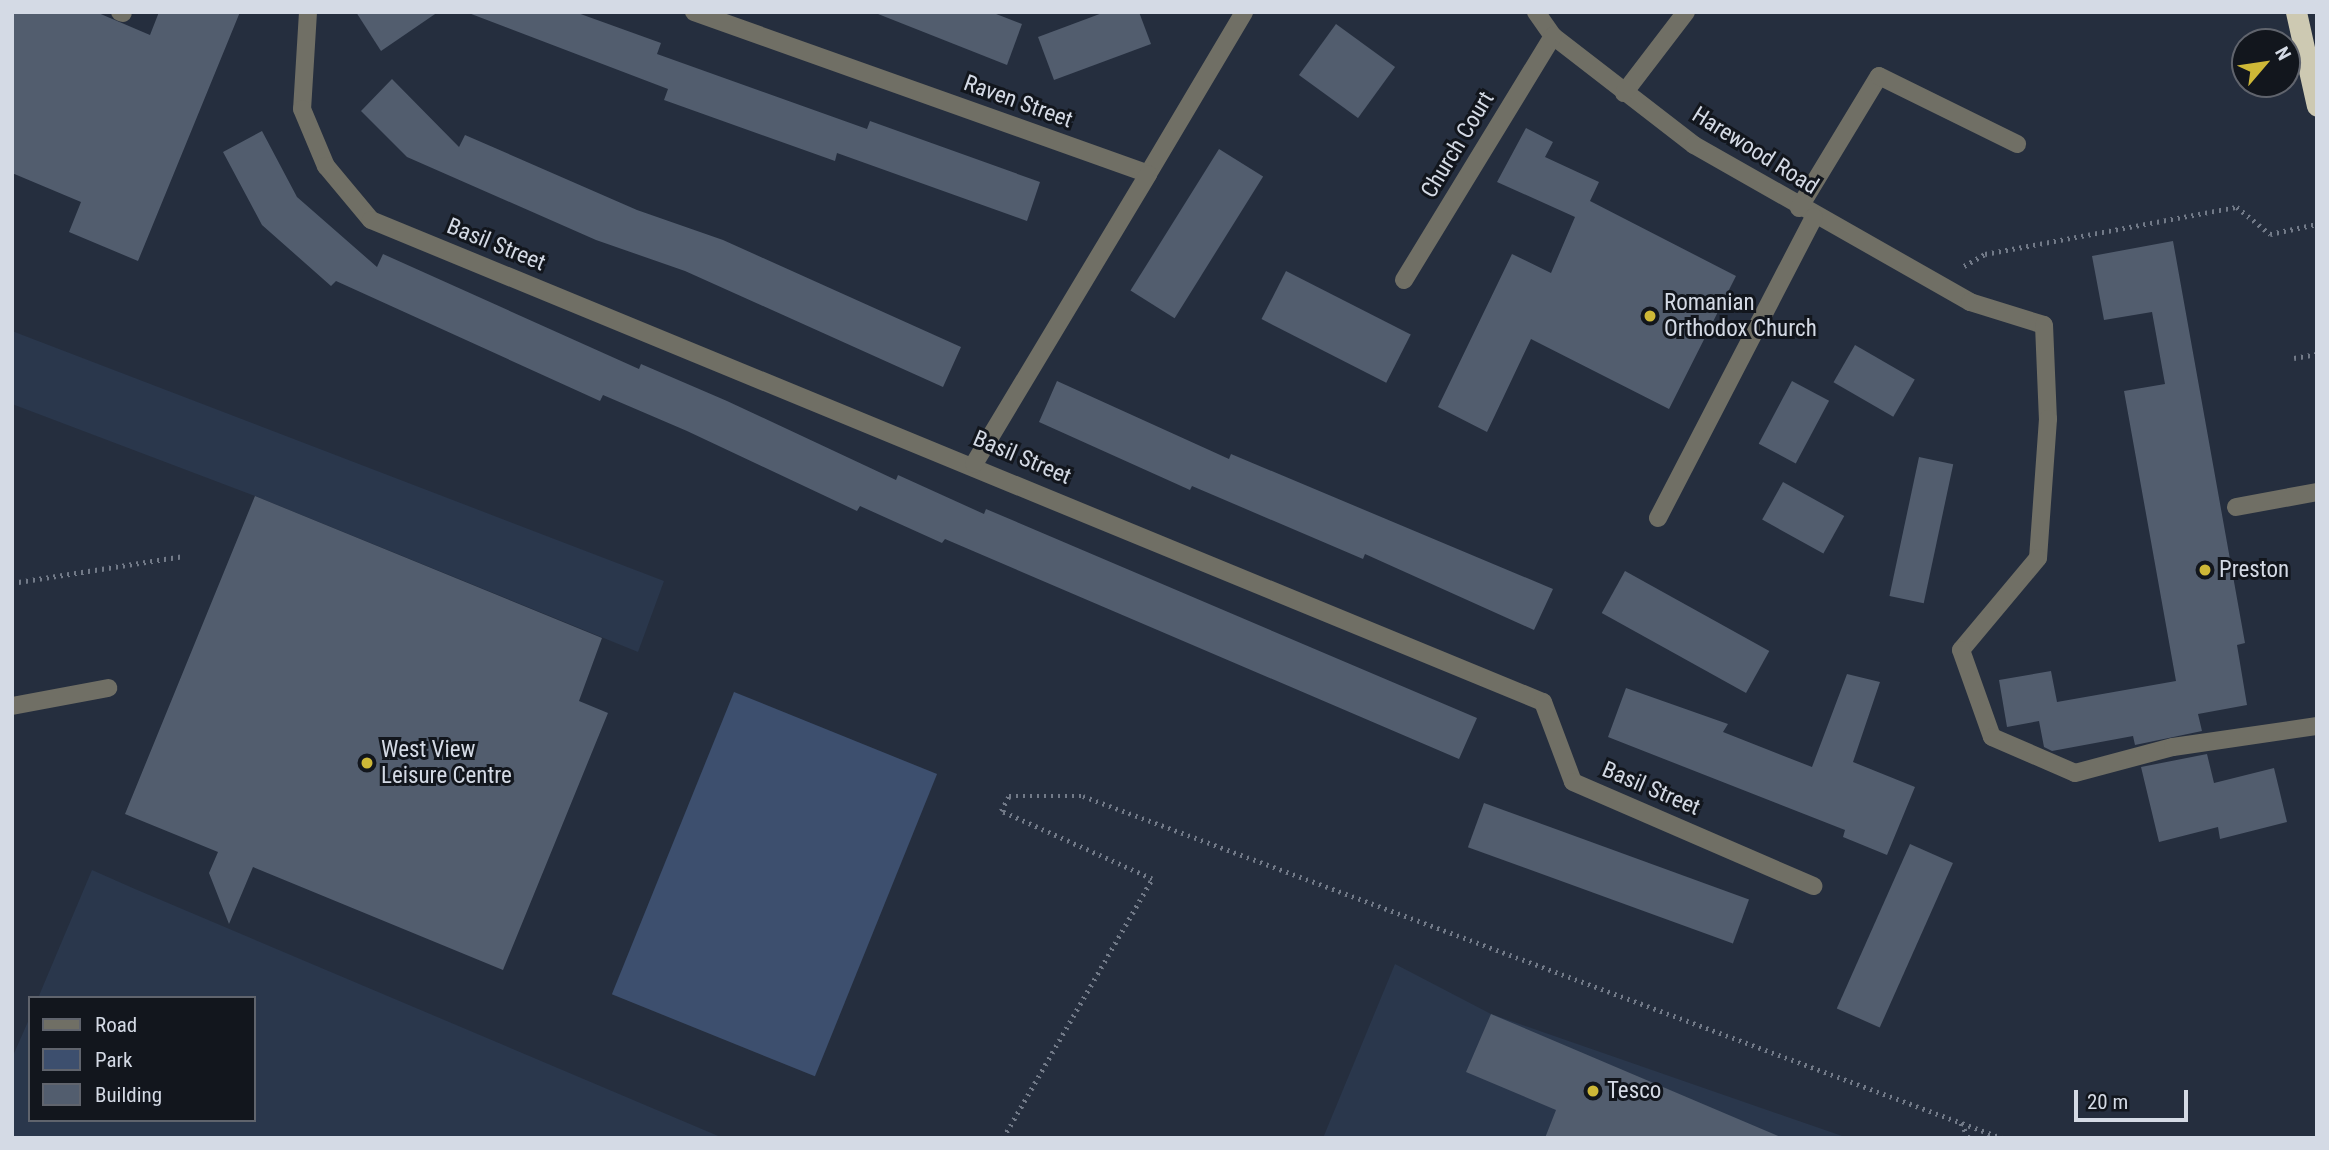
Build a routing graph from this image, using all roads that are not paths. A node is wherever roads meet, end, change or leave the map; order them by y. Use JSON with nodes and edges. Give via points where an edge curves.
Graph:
{"nodes":[{"id":1,"x":308,"y":12,"type":"edge"},
{"id":2,"x":694,"y":12,"type":"edge"},
{"id":3,"x":1244,"y":12,"type":"edge"},
{"id":4,"x":1536,"y":12,"type":"edge"},
{"id":5,"x":1686,"y":12,"type":"edge"},
{"id":6,"x":2296,"y":12,"type":"edge"},
{"id":7,"x":1553,"y":36,"type":"junction"},
{"id":8,"x":1624,"y":93,"type":"junction"},
{"id":9,"x":2317,"y":106,"type":"edge"},
{"id":10,"x":2017,"y":144,"type":"dead end"},
{"id":11,"x":1148,"y":174,"type":"junction"},
{"id":12,"x":1807,"y":213,"type":"junction"},
{"id":13,"x":1404,"y":280,"type":"dead end"},
{"id":14,"x":974,"y":464,"type":"junction"},
{"id":15,"x":2317,"y":492,"type":"edge"},
{"id":16,"x":2236,"y":507,"type":"dead end"},
{"id":17,"x":1658,"y":518,"type":"dead end"},
{"id":18,"x":108,"y":688,"type":"dead end"},
{"id":19,"x":12,"y":706,"type":"edge"},
{"id":20,"x":2317,"y":726,"type":"edge"},
{"id":21,"x":1812,"y":886,"type":"dead end"}],
"edges":[{"from":1,"to":14,"type":"street","name":"Basil Street","via":[[302,109],[326,166],[371,220]]},
{"from":2,"to":11,"type":"street","name":"Raven Street"},
{"from":3,"to":11,"type":"street"},
{"from":4,"to":7,"type":"street","name":"Harewood Road"},
{"from":5,"to":8,"type":"street"},
{"from":6,"to":9,"type":"highway"},
{"from":7,"to":8,"type":"street","name":"Harewood Road"},
{"from":7,"to":13,"type":"street","name":"Church Court"},
{"from":8,"to":12,"type":"street","name":"Harewood Road","via":[[1694,145]]},
{"from":10,"to":12,"type":"street","via":[[1879,76]]},
{"from":11,"to":14,"type":"street"},
{"from":12,"to":17,"type":"street"},
{"from":12,"to":20,"type":"street","name":"Harewood Road","via":[[1970,302],[2044,325],[2048,419],[2038,558],[1961,650],[1992,737],[2075,773],[2173,747]]},
{"from":14,"to":21,"type":"street","name":"Basil Street","via":[[1543,702],[1573,782]]},
{"from":15,"to":16,"type":"street"},
{"from":18,"to":19,"type":"street"}]}
